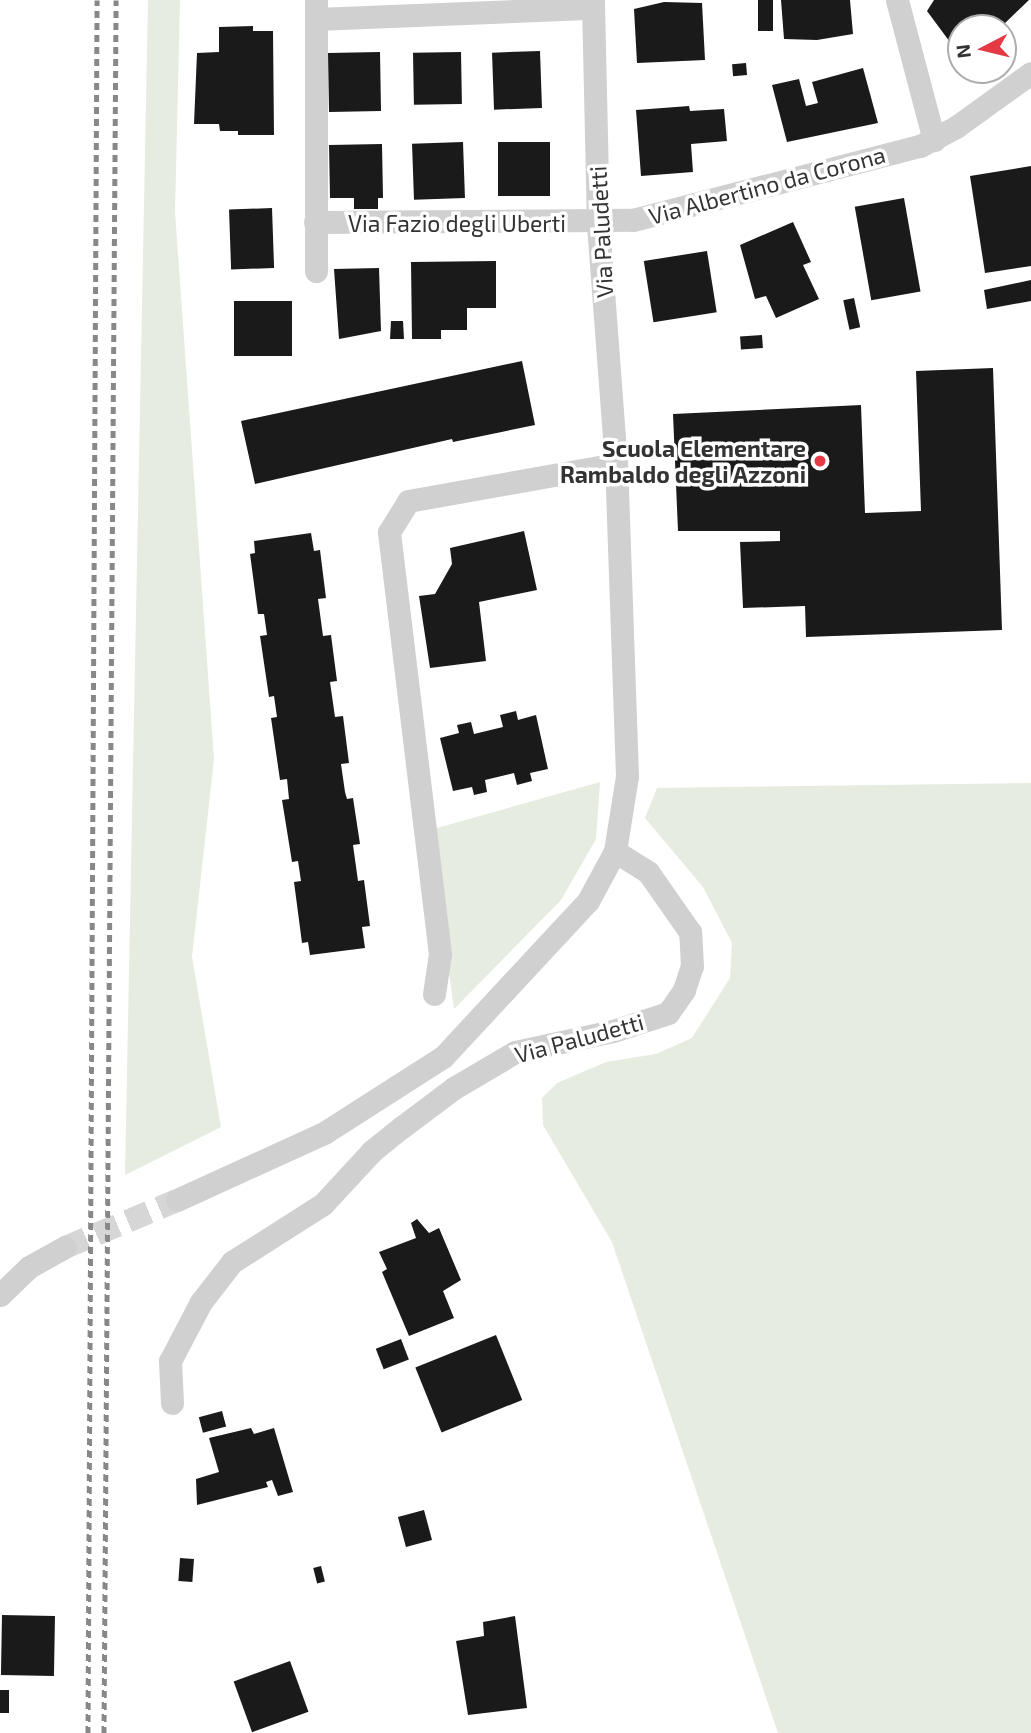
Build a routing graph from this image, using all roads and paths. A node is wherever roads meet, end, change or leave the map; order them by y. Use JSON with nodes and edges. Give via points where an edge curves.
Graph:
{"nodes":[{"id":1,"x":897,"y":0,"type":"edge"},
{"id":2,"x":593,"y":4,"type":"edge"},
{"id":3,"x":316,"y":9,"type":"edge"},
{"id":4,"x":1031,"y":73,"type":"edge"},
{"id":5,"x":934,"y":140,"type":"junction"},
{"id":6,"x":315,"y":222,"type":"junction"},
{"id":7,"x":598,"y":223,"type":"junction"},
{"id":8,"x":316,"y":271,"type":"dead end"},
{"id":9,"x":616,"y":464,"type":"junction"},
{"id":10,"x":615,"y":850,"type":"junction"},
{"id":11,"x":434,"y":994,"type":"dead end"},
{"id":12,"x":177,"y":1200,"type":"tunnel mouth"},
{"id":13,"x":65,"y":1247,"type":"tunnel mouth"},
{"id":14,"x":0,"y":1294,"type":"edge"},
{"id":15,"x":172,"y":1403,"type":"dead end"}],
"edges":[{"from":1,"to":5,"type":"street"},
{"from":2,"to":3,"type":"street"},
{"from":2,"to":7,"type":"street","name":"Via Paludetti"},
{"from":3,"to":6,"type":"street"},
{"from":4,"to":5,"type":"street","name":"Via Albertino da Corona"},
{"from":5,"to":7,"type":"street","name":"Via Albertino da Corona","via":[[633,220]]},
{"from":6,"to":7,"type":"street","name":"Via Fazio degli Uberti"},
{"from":6,"to":8,"type":"street"},
{"from":7,"to":9,"type":"street","name":"Via Paludetti"},
{"from":9,"to":10,"type":"street","name":"Via Paludetti","via":[[627,776]]},
{"from":9,"to":11,"type":"street","via":[[408,501],[389,532],[440,954]]},
{"from":10,"to":12,"type":"street","name":"Via Paludetti","via":[[588,901],[443,1057],[324,1133]]},
{"from":10,"to":15,"type":"street","name":"Via Paludetti","via":[[648,873],[690,933],[692,967],[684,990],[668,1013],[613,1031],[515,1052],[454,1088],[392,1135],[323,1204],[232,1262],[201,1302],[170,1361]]},
{"from":13,"to":14,"type":"street","via":[[29,1267]]}]}
